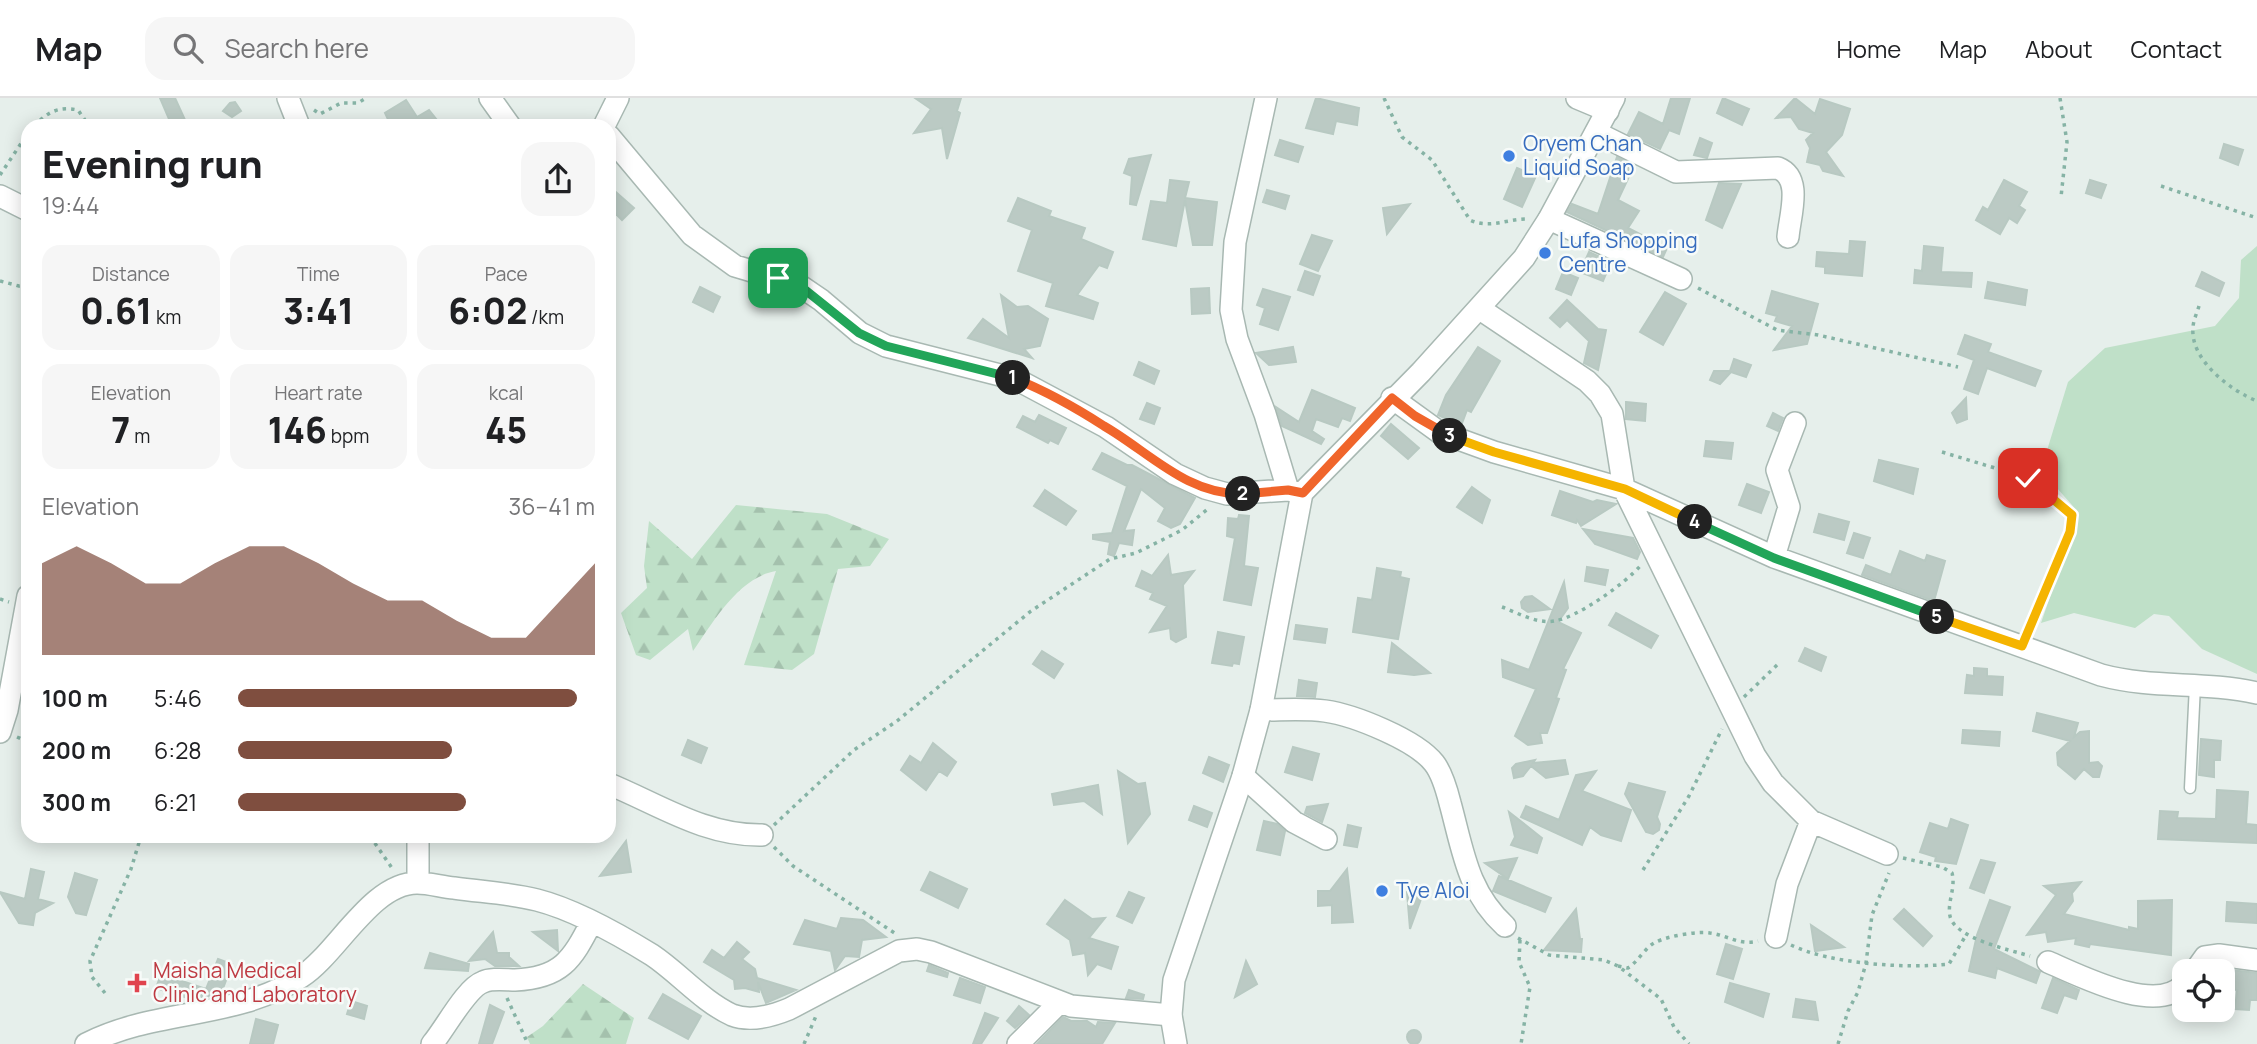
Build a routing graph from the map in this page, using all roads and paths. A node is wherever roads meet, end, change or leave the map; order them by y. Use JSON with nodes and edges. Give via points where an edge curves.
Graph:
{"nodes":[{"id":1,"x":366,"y":98,"type":"edge"},
{"id":2,"x":490,"y":98,"type":"edge"},
{"id":3,"x":618,"y":98,"type":"edge"},
{"id":4,"x":1266,"y":98,"type":"edge"},
{"id":5,"x":1384,"y":98,"type":"edge"},
{"id":6,"x":1577,"y":98,"type":"edge"},
{"id":7,"x":2060,"y":98,"type":"edge"},
{"id":8,"x":1611,"y":105,"type":"edge"},
{"id":9,"x":293,"y":110,"type":"edge"},
{"id":10,"x":42,"y":119,"type":"edge"},
{"id":11,"x":84,"y":119,"type":"edge"},
{"id":12,"x":505,"y":119,"type":"edge"},
{"id":13,"x":608,"y":119,"type":"edge"},
{"id":14,"x":1597,"y":133,"type":"junction"},
{"id":15,"x":21,"y":144,"type":"edge"},
{"id":16,"x":616,"y":144,"type":"edge"},
{"id":17,"x":0,"y":175,"type":"edge"},
{"id":18,"x":2161,"y":186,"type":"dead end"},
{"id":19,"x":0,"y":196,"type":"edge"},
{"id":20,"x":2061,"y":197,"type":"dead end"},
{"id":21,"x":21,"y":206,"type":"edge"},
{"id":22,"x":2257,"y":218,"type":"edge"},
{"id":23,"x":1549,"y":219,"type":"junction"},
{"id":24,"x":1787,"y":237,"type":"dead end"},
{"id":25,"x":1681,"y":279,"type":"joint"},
{"id":26,"x":0,"y":281,"type":"edge"},
{"id":27,"x":21,"y":286,"type":"edge"},
{"id":28,"x":2199,"y":306,"type":"dead end"},
{"id":29,"x":1480,"y":309,"type":"junction"},
{"id":30,"x":1958,"y":367,"type":"dead end"},
{"id":31,"x":1392,"y":398,"type":"junction"},
{"id":32,"x":2257,"y":401,"type":"edge"},
{"id":33,"x":1795,"y":423,"type":"dead end"},
{"id":34,"x":1942,"y":452,"type":"dead end"},
{"id":35,"x":1625,"y":489,"type":"junction"},
{"id":36,"x":1295,"y":491,"type":"junction"},
{"id":37,"x":1227,"y":494,"type":"junction"},
{"id":38,"x":1655,"y":549,"type":"junction"},
{"id":39,"x":1774,"y":558,"type":"junction"},
{"id":40,"x":1502,"y":607,"type":"dead end"},
{"id":41,"x":21,"y":634,"type":"edge"},
{"id":42,"x":2022,"y":646,"type":"junction"},
{"id":43,"x":1778,"y":664,"type":"dead end"},
{"id":44,"x":2196,"y":685,"type":"junction"},
{"id":45,"x":2257,"y":693,"type":"edge"},
{"id":46,"x":1732,"y":709,"type":"junction"},
{"id":47,"x":1262,"y":710,"type":"junction"},
{"id":48,"x":0,"y":732,"type":"edge"},
{"id":49,"x":1243,"y":776,"type":"junction"},
{"id":50,"x":616,"y":787,"type":"edge"},
{"id":51,"x":2190,"y":788,"type":"dead end"},
{"id":52,"x":1811,"y":821,"type":"junction"},
{"id":53,"x":762,"y":835,"type":"junction"},
{"id":54,"x":1326,"y":839,"type":"dead end"},
{"id":55,"x":139,"y":843,"type":"edge"},
{"id":56,"x":376,"y":843,"type":"edge"},
{"id":57,"x":417,"y":843,"type":"edge"},
{"id":58,"x":1887,"y":854,"type":"junction"},
{"id":59,"x":1643,"y":870,"type":"dead end"},
{"id":60,"x":411,"y":883,"type":"junction"},
{"id":61,"x":591,"y":923,"type":"junction"},
{"id":62,"x":1513,"y":933,"type":"junction"},
{"id":63,"x":1966,"y":935,"type":"junction"},
{"id":64,"x":1776,"y":937,"type":"dead end"},
{"id":65,"x":1728,"y":939,"type":"dead end"},
{"id":66,"x":917,"y":949,"type":"junction"},
{"id":67,"x":1819,"y":953,"type":"dead end"},
{"id":68,"x":2204,"y":959,"type":"edge"},
{"id":69,"x":2257,"y":960,"type":"edge"},
{"id":70,"x":2048,"y":962,"type":"joint"},
{"id":71,"x":1867,"y":963,"type":"junction"},
{"id":72,"x":1618,"y":966,"type":"junction"},
{"id":73,"x":499,"y":981,"type":"junction"},
{"id":74,"x":2172,"y":992,"type":"edge"},
{"id":75,"x":105,"y":993,"type":"dead end"},
{"id":76,"x":1060,"y":1002,"type":"junction"},
{"id":77,"x":1171,"y":1015,"type":"junction"},
{"id":78,"x":86,"y":1044,"type":"edge"},
{"id":79,"x":432,"y":1044,"type":"edge"},
{"id":80,"x":528,"y":1044,"type":"edge"},
{"id":81,"x":1018,"y":1044,"type":"edge"},
{"id":82,"x":1176,"y":1044,"type":"edge"},
{"id":83,"x":1521,"y":1044,"type":"edge"},
{"id":84,"x":1689,"y":1044,"type":"edge"},
{"id":85,"x":1838,"y":1044,"type":"edge"}],
"edges":[{"from":1,"to":9,"type":"path","via":[[320,114],[309,107]]},
{"from":2,"to":12,"type":"street"},
{"from":3,"to":13,"type":"street"},
{"from":4,"to":36,"type":"street","via":[[1234,242],[1231,310],[1237,339]]},
{"from":5,"to":23,"type":"path","via":[[1402,137],[1432,160],[1470,220],[1490,225],[1510,219]]},
{"from":6,"to":8,"type":"street"},
{"from":7,"to":20,"type":"path","via":[[2067,142]]},
{"from":8,"to":14,"type":"street"},
{"from":10,"to":11,"type":"path","via":[[63,107],[78,110]]},
{"from":14,"to":23,"type":"street"},
{"from":14,"to":24,"type":"street","via":[[1675,172],[1778,168],[1787,172],[1793,182]]},
{"from":15,"to":17,"type":"path"},
{"from":16,"to":37,"type":"street","via":[[692,235],[735,266],[799,285],[859,333],[886,346],[1016,379],[1106,426],[1175,474]]},
{"from":18,"to":22,"type":"path"},
{"from":19,"to":21,"type":"street"},
{"from":23,"to":25,"type":"street"},
{"from":23,"to":29,"type":"street","via":[[1524,258]]},
{"from":25,"to":30,"type":"path","via":[[1777,330]]},
{"from":26,"to":27,"type":"path"},
{"from":28,"to":32,"type":"path","via":[[2192,329],[2210,368],[2234,390]]},
{"from":29,"to":31,"type":"street"},
{"from":29,"to":35,"type":"street","via":[[1600,394],[1612,414]]},
{"from":31,"to":35,"type":"street","via":[[1439,432]]},
{"from":31,"to":36,"type":"street"},
{"from":33,"to":39,"type":"street","via":[[1777,470],[1789,508]]},
{"from":34,"to":42,"type":"path","via":[[2028,478],[2072,515],[2070,532]]},
{"from":35,"to":38,"type":"street"},
{"from":35,"to":39,"type":"street"},
{"from":36,"to":37,"type":"street"},
{"from":36,"to":47,"type":"street"},
{"from":37,"to":53,"type":"path","via":[[1182,530],[1136,553],[1110,559],[1031,611],[854,750]]},
{"from":38,"to":40,"type":"path","via":[[1606,596],[1556,621],[1535,620]]},
{"from":38,"to":46,"type":"street"},
{"from":39,"to":42,"type":"street"},
{"from":41,"to":48,"type":"street"},
{"from":42,"to":44,"type":"street","via":[[2123,681]]},
{"from":43,"to":46,"type":"path"},
{"from":44,"to":45,"type":"street"},
{"from":44,"to":51,"type":"lane"},
{"from":46,"to":52,"type":"street","via":[[1773,783]]},
{"from":46,"to":59,"type":"path","via":[[1689,796]]},
{"from":47,"to":49,"type":"street"},
{"from":47,"to":62,"type":"street","via":[[1339,713],[1427,755],[1450,803],[1467,873],[1478,896]]},
{"from":49,"to":54,"type":"street","via":[[1294,822]]},
{"from":49,"to":77,"type":"street","via":[[1174,980]]},
{"from":50,"to":53,"type":"street","via":[[701,826],[738,835]]},
{"from":52,"to":58,"type":"street"},
{"from":52,"to":64,"type":"street","via":[[1787,884]]},
{"from":53,"to":66,"type":"path","via":[[793,866]]},
{"from":55,"to":75,"type":"path","via":[[90,961],[92,977]]},
{"from":56,"to":60,"type":"path"},
{"from":57,"to":60,"type":"street"},
{"from":58,"to":63,"type":"path","via":[[1952,873],[1950,915],[1954,927]]},
{"from":58,"to":71,"type":"path","via":[[1889,871],[1872,915]]},
{"from":60,"to":61,"type":"street","via":[[539,900]]},
{"from":60,"to":78,"type":"street","via":[[366,910],[303,976],[268,996],[232,1008],[143,1022]]},
{"from":61,"to":66,"type":"street","via":[[652,955],[733,1015],[747,1018],[780,1013],[899,951]]},
{"from":61,"to":73,"type":"street","via":[[568,964],[551,974]]},
{"from":62,"to":72,"type":"path","via":[[1549,956],[1604,960]]},
{"from":62,"to":83,"type":"path","via":[[1530,987]]},
{"from":63,"to":70,"type":"path"},
{"from":63,"to":71,"type":"path","via":[[1949,964]]},
{"from":65,"to":72,"type":"path","via":[[1694,932],[1655,942],[1628,968]]},
{"from":66,"to":76,"type":"street"},
{"from":67,"to":71,"type":"path"},
{"from":68,"to":69,"type":"street","via":[[2219,955]]},
{"from":70,"to":74,"type":"street","via":[[2117,990],[2147,997]]},
{"from":71,"to":85,"type":"path"},
{"from":72,"to":84,"type":"path","via":[[1661,999],[1674,1027]]},
{"from":73,"to":79,"type":"street","via":[[483,981],[471,990]]},
{"from":73,"to":80,"type":"path"},
{"from":76,"to":77,"type":"street","via":[[1086,1010]]},
{"from":76,"to":81,"type":"street"},
{"from":77,"to":82,"type":"street"}]}
